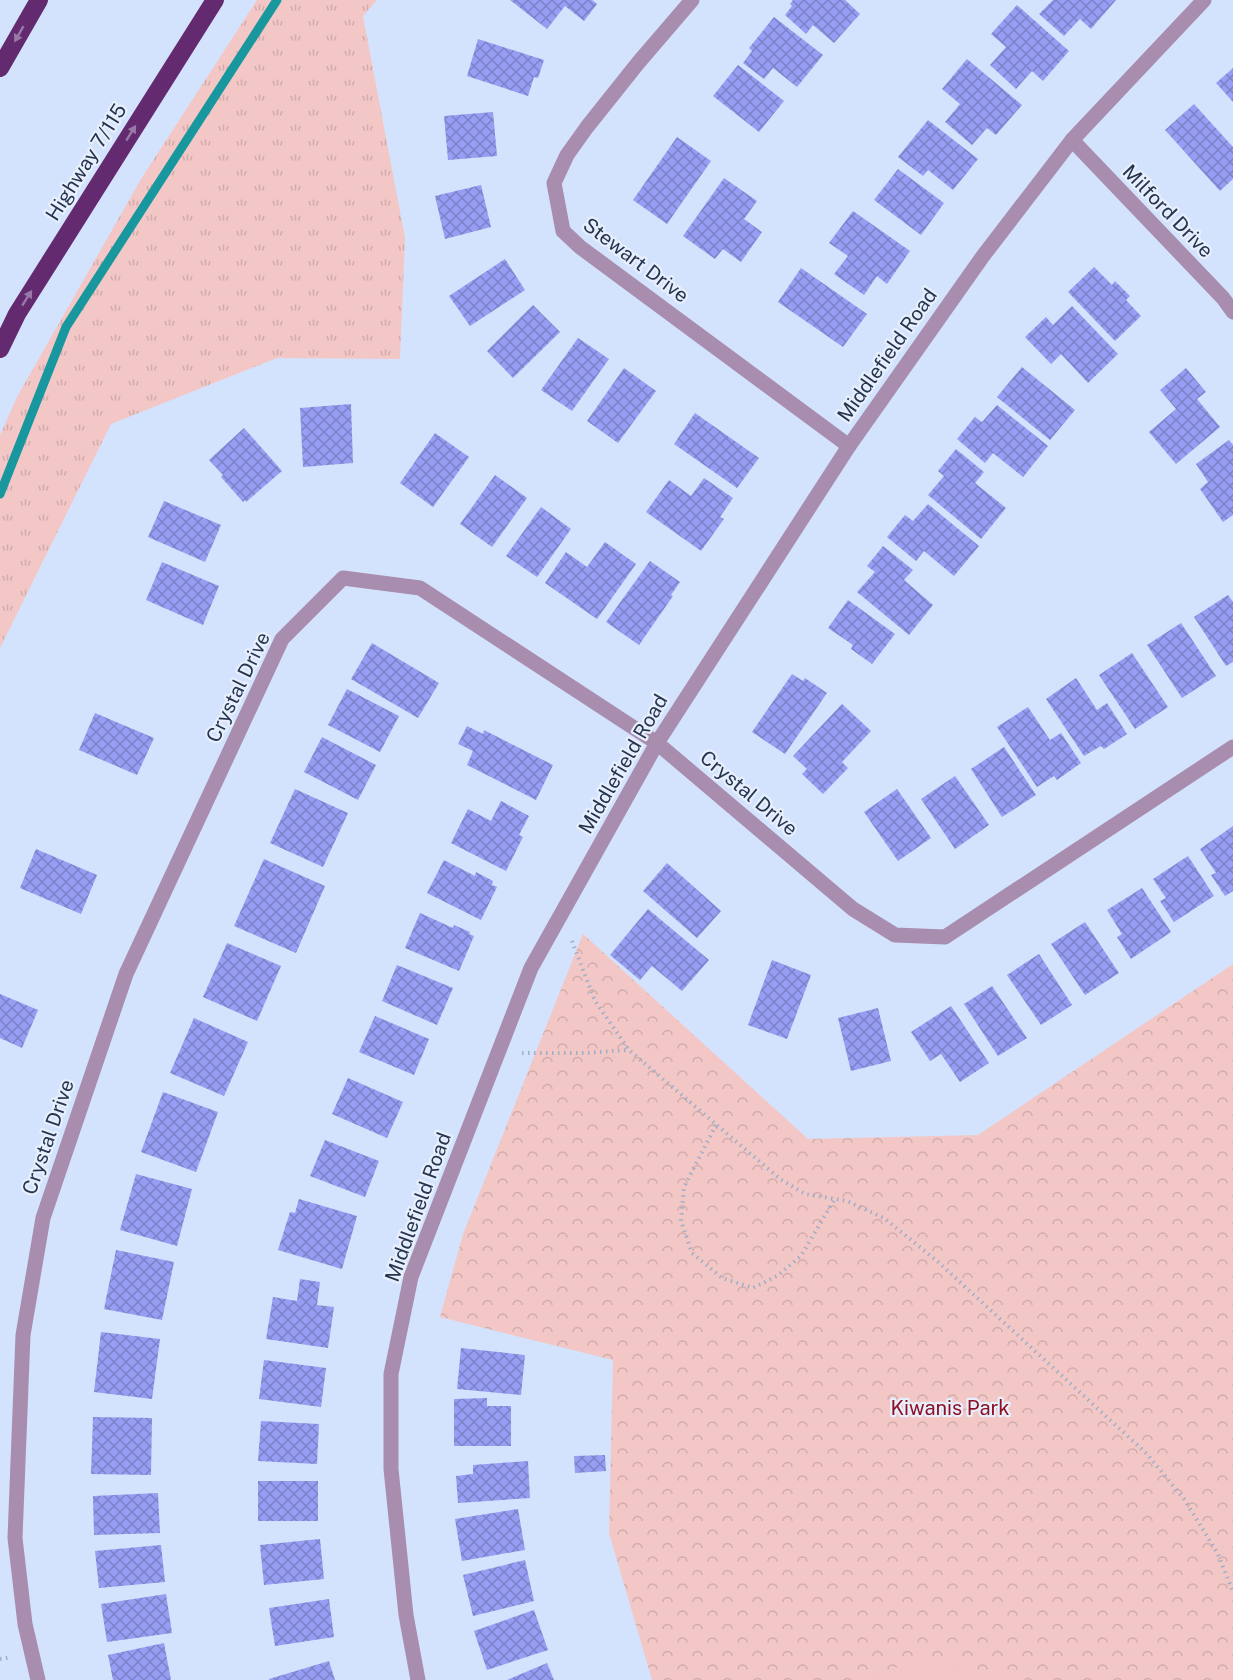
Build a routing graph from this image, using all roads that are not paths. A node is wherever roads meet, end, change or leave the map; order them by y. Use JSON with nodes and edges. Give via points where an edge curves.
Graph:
{"nodes":[{"id":1,"x":39,"y":0,"type":"edge"},
{"id":2,"x":215,"y":0,"type":"edge"},
{"id":3,"x":692,"y":0,"type":"edge"},
{"id":4,"x":1204,"y":0,"type":"edge"},
{"id":5,"x":0,"y":68,"type":"edge"},
{"id":6,"x":1072,"y":140,"type":"junction"},
{"id":7,"x":1233,"y":312,"type":"edge"},
{"id":8,"x":0,"y":349,"type":"edge"},
{"id":9,"x":849,"y":446,"type":"junction"},
{"id":10,"x":657,"y":743,"type":"junction"},
{"id":11,"x":1233,"y":747,"type":"edge"},
{"id":12,"x":16,"y":1549,"type":"junction"},
{"id":13,"x":0,"y":1550,"type":"edge"},
{"id":14,"x":38,"y":1680,"type":"edge"},
{"id":15,"x":418,"y":1680,"type":"edge"}],
"edges":[{"from":1,"to":5,"type":"highway","one_way":true},
{"from":8,"to":2,"type":"highway","name":"Highway 7/115","one_way":true,"via":[[17,314]]},
{"from":3,"to":9,"type":"street","name":"Stewart Drive","via":[[630,72],[567,155],[554,183],[563,231]]},
{"from":4,"to":6,"type":"street","name":"Middlefield Road"},
{"from":6,"to":7,"type":"street","name":"Milford Drive"},
{"from":6,"to":9,"type":"street","name":"Middlefield Road","via":[[982,256]]},
{"from":9,"to":10,"type":"street","name":"Middlefield Road"},
{"from":10,"to":11,"type":"street","name":"Crystal Drive","via":[[853,909],[895,935],[945,937]]},
{"from":10,"to":12,"type":"street","name":"Crystal Drive","via":[[420,588],[342,578],[282,639],[126,974],[43,1218],[23,1335]]},
{"from":10,"to":15,"type":"street","name":"Middlefield Road","via":[[531,968],[411,1277],[391,1374],[391,1469],[406,1615]]},
{"from":12,"to":13,"type":"street"},
{"from":12,"to":14,"type":"street","name":"Crystal Drive","via":[[25,1624]]}]}
